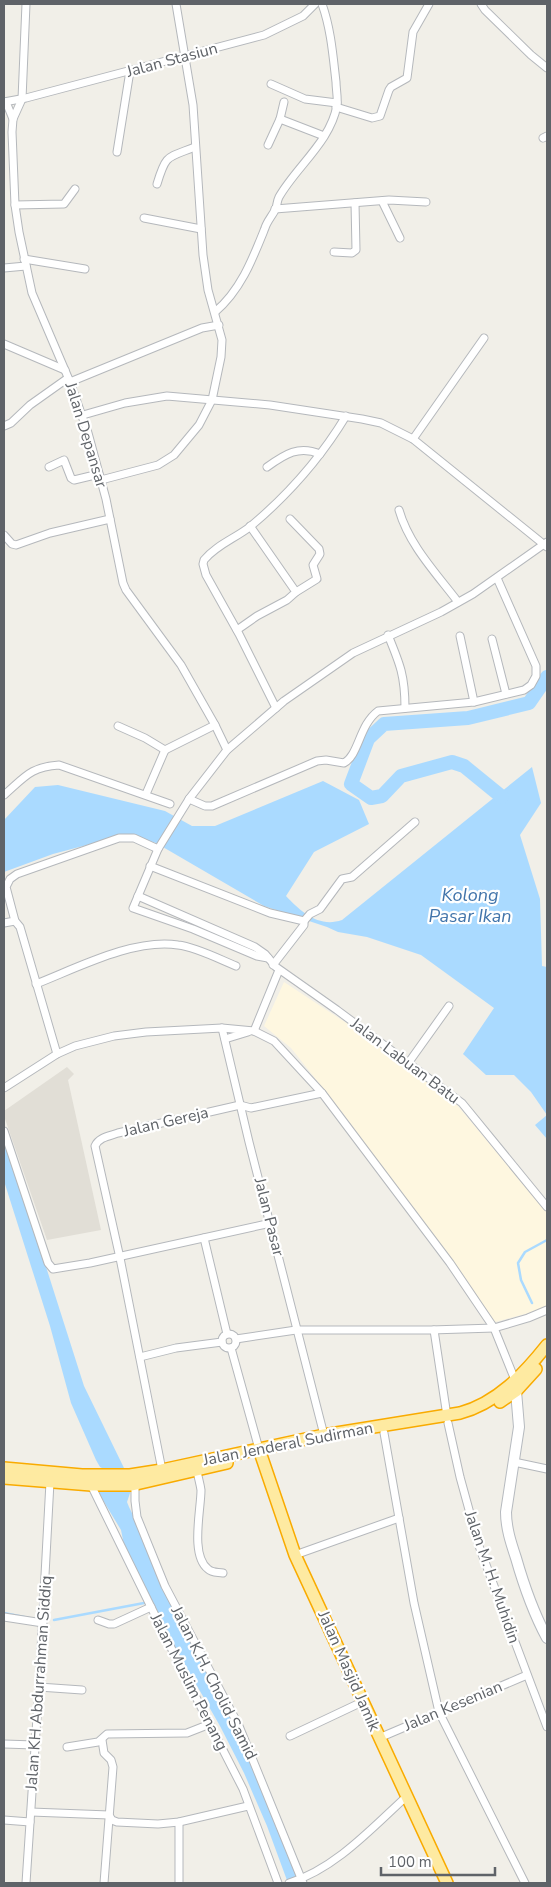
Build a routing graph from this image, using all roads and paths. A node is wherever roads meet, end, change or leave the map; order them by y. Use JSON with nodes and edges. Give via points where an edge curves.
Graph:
{"nodes":[{"id":1,"x":26,"y":4,"type":"edge"},
{"id":2,"x":176,"y":4,"type":"edge"},
{"id":3,"x":315,"y":4,"type":"edge"},
{"id":4,"x":322,"y":4,"type":"edge"},
{"id":5,"x":429,"y":4,"type":"edge"},
{"id":6,"x":481,"y":4,"type":"edge"},
{"id":7,"x":185,"y":56,"type":"junction"},
{"id":8,"x":547,"y":68,"type":"edge"},
{"id":9,"x":130,"y":71,"type":"junction"},
{"id":10,"x":271,"y":84,"type":"dead end"},
{"id":11,"x":22,"y":99,"type":"junction"},
{"id":12,"x":5,"y":102,"type":"edge"},
{"id":13,"x":284,"y":102,"type":"dead end"},
{"id":14,"x":337,"y":105,"type":"junction"},
{"id":15,"x":13,"y":119,"type":"junction"},
{"id":16,"x":280,"y":119,"type":"junction"},
{"id":17,"x":324,"y":136,"type":"junction"},
{"id":18,"x":268,"y":145,"type":"dead end"},
{"id":19,"x":195,"y":147,"type":"junction"},
{"id":20,"x":117,"y":152,"type":"dead end"},
{"id":21,"x":157,"y":184,"type":"dead end"},
{"id":22,"x":75,"y":189,"type":"dead end"},
{"id":23,"x":382,"y":201,"type":"junction"},
{"id":24,"x":426,"y":202,"type":"dead end"},
{"id":25,"x":15,"y":204,"type":"junction"},
{"id":26,"x":355,"y":204,"type":"junction"},
{"id":27,"x":275,"y":209,"type":"junction"},
{"id":28,"x":144,"y":218,"type":"dead end"},
{"id":29,"x":201,"y":229,"type":"junction"},
{"id":30,"x":400,"y":238,"type":"dead end"},
{"id":31,"x":334,"y":252,"type":"dead end"},
{"id":32,"x":25,"y":262,"type":"junction"},
{"id":33,"x":4,"y":268,"type":"edge"},
{"id":34,"x":85,"y":269,"type":"dead end"},
{"id":35,"x":215,"y":312,"type":"junction"},
{"id":36,"x":219,"y":324,"type":"junction"},
{"id":37,"x":484,"y":338,"type":"dead end"},
{"id":38,"x":4,"y":344,"type":"edge"},
{"id":39,"x":68,"y":377,"type":"junction"},
{"id":40,"x":212,"y":400,"type":"junction"},
{"id":41,"x":83,"y":415,"type":"junction"},
{"id":42,"x":346,"y":416,"type":"junction"},
{"id":43,"x":4,"y":426,"type":"edge"},
{"id":44,"x":413,"y":439,"type":"junction"},
{"id":45,"x":320,"y":454,"type":"junction"},
{"id":46,"x":49,"y":467,"type":"dead end"},
{"id":47,"x":267,"y":467,"type":"dead end"},
{"id":48,"x":100,"y":477,"type":"junction"},
{"id":49,"x":400,"y":510,"type":"dead end"},
{"id":50,"x":110,"y":519,"type":"junction"},
{"id":51,"x":290,"y":519,"type":"dead end"},
{"id":52,"x":250,"y":526,"type":"junction"},
{"id":53,"x":4,"y":535,"type":"edge"},
{"id":54,"x":546,"y":544,"type":"edge"},
{"id":55,"x":497,"y":578,"type":"junction"},
{"id":56,"x":296,"y":592,"type":"junction"},
{"id":57,"x":458,"y":602,"type":"junction"},
{"id":58,"x":237,"y":630,"type":"junction"},
{"id":59,"x":388,"y":635,"type":"junction"},
{"id":60,"x":460,"y":636,"type":"dead end"},
{"id":61,"x":492,"y":639,"type":"dead end"},
{"id":62,"x":506,"y":694,"type":"junction"},
{"id":63,"x":474,"y":702,"type":"junction"},
{"id":64,"x":276,"y":708,"type":"junction"},
{"id":65,"x":405,"y":708,"type":"junction"},
{"id":66,"x":215,"y":725,"type":"junction"},
{"id":67,"x":118,"y":726,"type":"dead end"},
{"id":68,"x":165,"y":750,"type":"junction"},
{"id":69,"x":226,"y":750,"type":"junction"},
{"id":70,"x":4,"y":794,"type":"edge"},
{"id":71,"x":146,"y":794,"type":"junction"},
{"id":72,"x":189,"y":799,"type":"junction"},
{"id":73,"x":170,"y":804,"type":"dead end"},
{"id":74,"x":415,"y":822,"type":"dead end"},
{"id":75,"x":158,"y":848,"type":"junction"},
{"id":76,"x":150,"y":866,"type":"junction"},
{"id":77,"x":138,"y":896,"type":"junction"},
{"id":78,"x":196,"y":920,"type":"junction"},
{"id":79,"x":16,"y":921,"type":"junction"},
{"id":80,"x":304,"y":921,"type":"junction"},
{"id":81,"x":4,"y":923,"type":"edge"},
{"id":82,"x":211,"y":926,"type":"junction"},
{"id":83,"x":193,"y":929,"type":"junction"},
{"id":84,"x":208,"y":934,"type":"junction"},
{"id":85,"x":268,"y":958,"type":"junction"},
{"id":86,"x":236,"y":966,"type":"dead end"},
{"id":87,"x":276,"y":967,"type":"junction"},
{"id":88,"x":36,"y":984,"type":"junction"},
{"id":89,"x":449,"y":1006,"type":"dead end"},
{"id":90,"x":222,"y":1028,"type":"junction"},
{"id":91,"x":254,"y":1031,"type":"junction"},
{"id":92,"x":225,"y":1039,"type":"junction"},
{"id":93,"x":56,"y":1054,"type":"junction"},
{"id":94,"x":409,"y":1062,"type":"junction"},
{"id":95,"x":4,"y":1088,"type":"edge"},
{"id":96,"x":322,"y":1093,"type":"junction"},
{"id":97,"x":240,"y":1105,"type":"junction"},
{"id":98,"x":4,"y":1131,"type":"edge"},
{"id":99,"x":547,"y":1207,"type":"edge"},
{"id":100,"x":271,"y":1223,"type":"junction"},
{"id":101,"x":204,"y":1238,"type":"junction"},
{"id":102,"x":119,"y":1256,"type":"junction"},
{"id":103,"x":547,"y":1310,"type":"edge"},
{"id":104,"x":494,"y":1328,"type":"junction"},
{"id":105,"x":296,"y":1330,"type":"junction"},
{"id":106,"x":434,"y":1330,"type":"junction"},
{"id":107,"x":228,"y":1334,"type":"junction"},
{"id":108,"x":236,"y":1339,"type":"junction"},
{"id":109,"x":222,"y":1342,"type":"junction"},
{"id":110,"x":547,"y":1345,"type":"edge"},
{"id":111,"x":231,"y":1348,"type":"junction"},
{"id":112,"x":140,"y":1357,"type":"junction"},
{"id":113,"x":547,"y":1357,"type":"edge"},
{"id":114,"x":515,"y":1386,"type":"junction"},
{"id":115,"x":448,"y":1420,"type":"junction"},
{"id":116,"x":384,"y":1433,"type":"junction"},
{"id":117,"x":324,"y":1434,"type":"junction"},
{"id":118,"x":260,"y":1452,"type":"junction"},
{"id":119,"x":514,"y":1462,"type":"junction"},
{"id":120,"x":4,"y":1468,"type":"edge"},
{"id":121,"x":547,"y":1468,"type":"edge"},
{"id":122,"x":162,"y":1470,"type":"junction"},
{"id":123,"x":196,"y":1471,"type":"junction"},
{"id":124,"x":4,"y":1478,"type":"edge"},
{"id":125,"x":132,"y":1481,"type":"junction"},
{"id":126,"x":50,"y":1482,"type":"junction"},
{"id":127,"x":97,"y":1482,"type":"junction"},
{"id":128,"x":399,"y":1518,"type":"junction"},
{"id":129,"x":296,"y":1555,"type":"junction"},
{"id":130,"x":222,"y":1573,"type":"dead end"},
{"id":131,"x":151,"y":1607,"type":"junction"},
{"id":132,"x":4,"y":1617,"type":"edge"},
{"id":133,"x":98,"y":1620,"type":"dead end"},
{"id":134,"x":43,"y":1623,"type":"junction"},
{"id":135,"x":547,"y":1638,"type":"edge"},
{"id":136,"x":527,"y":1675,"type":"junction"},
{"id":137,"x":39,"y":1687,"type":"junction"},
{"id":138,"x":82,"y":1690,"type":"dead end"},
{"id":139,"x":362,"y":1702,"type":"junction"},
{"id":140,"x":439,"y":1712,"type":"junction"},
{"id":141,"x":210,"y":1724,"type":"junction"},
{"id":142,"x":547,"y":1726,"type":"edge"},
{"id":143,"x":290,"y":1736,"type":"dead end"},
{"id":144,"x":378,"y":1738,"type":"junction"},
{"id":145,"x":102,"y":1740,"type":"junction"},
{"id":146,"x":4,"y":1744,"type":"edge"},
{"id":147,"x":35,"y":1745,"type":"junction"},
{"id":148,"x":67,"y":1747,"type":"dead end"},
{"id":149,"x":406,"y":1796,"type":"junction"},
{"id":150,"x":248,"y":1806,"type":"junction"},
{"id":151,"x":30,"y":1812,"type":"junction"},
{"id":152,"x":109,"y":1815,"type":"junction"},
{"id":153,"x":4,"y":1820,"type":"edge"},
{"id":154,"x":30,"y":1822,"type":"junction"},
{"id":155,"x":179,"y":1822,"type":"junction"},
{"id":156,"x":302,"y":1881,"type":"edge"},
{"id":157,"x":26,"y":1883,"type":"edge"},
{"id":158,"x":104,"y":1883,"type":"edge"},
{"id":159,"x":178,"y":1883,"type":"edge"},
{"id":160,"x":278,"y":1883,"type":"edge"},
{"id":161,"x":289,"y":1883,"type":"edge"},
{"id":162,"x":445,"y":1883,"type":"edge"},
{"id":163,"x":524,"y":1883,"type":"edge"}],
"edges":[{"from":1,"to":11,"type":"street"},
{"from":2,"to":7,"type":"street"},
{"from":3,"to":7,"type":"street","name":"Jalan Stasiun","via":[[303,16],[281,28]]},
{"from":4,"to":14,"type":"street","via":[[330,35]]},
{"from":5,"to":14,"type":"street","via":[[413,32],[407,78],[389,90],[380,116],[372,118]]},
{"from":6,"to":8,"type":"street"},
{"from":7,"to":9,"type":"street","name":"Jalan Stasiun"},
{"from":7,"to":19,"type":"street"},
{"from":9,"to":11,"type":"street","name":"Jalan Stasiun"},
{"from":9,"to":20,"type":"street"},
{"from":10,"to":14,"type":"street","via":[[305,99]]},
{"from":11,"to":12,"type":"street","name":"Jalan Stasiun"},
{"from":11,"to":15,"type":"street","name":"Jalan Depansar"},
{"from":12,"to":15,"type":"street"},
{"from":13,"to":16,"type":"street"},
{"from":14,"to":17,"type":"street"},
{"from":15,"to":25,"type":"street","name":"Jalan Depansar"},
{"from":16,"to":17,"type":"street"},
{"from":16,"to":18,"type":"street"},
{"from":17,"to":27,"type":"street","via":[[280,196]]},
{"from":19,"to":21,"type":"street","via":[[166,160]]},
{"from":19,"to":29,"type":"street"},
{"from":22,"to":25,"type":"street","via":[[64,204]]},
{"from":23,"to":24,"type":"street"},
{"from":23,"to":26,"type":"street"},
{"from":23,"to":30,"type":"street"},
{"from":25,"to":32,"type":"street","name":"Jalan Depansar"},
{"from":26,"to":27,"type":"street"},
{"from":26,"to":31,"type":"street","via":[[356,250],[352,253]]},
{"from":27,"to":35,"type":"street","via":[[248,270],[226,303]]},
{"from":28,"to":29,"type":"street"},
{"from":29,"to":35,"type":"street","via":[[208,290]]},
{"from":32,"to":33,"type":"street"},
{"from":32,"to":34,"type":"street"},
{"from":32,"to":39,"type":"street","name":"Jalan Depansar","via":[[32,292]]},
{"from":35,"to":36,"type":"street"},
{"from":36,"to":39,"type":"street"},
{"from":36,"to":40,"type":"street","via":[[221,357]]},
{"from":37,"to":44,"type":"street"},
{"from":38,"to":39,"type":"street"},
{"from":39,"to":41,"type":"street","name":"Jalan Depansar"},
{"from":39,"to":43,"type":"street","via":[[30,405],[11,424]]},
{"from":40,"to":41,"type":"street","via":[[167,396]]},
{"from":40,"to":42,"type":"street","via":[[270,404]]},
{"from":40,"to":48,"type":"street","via":[[199,425],[174,455],[158,465]]},
{"from":41,"to":48,"type":"street","name":"Jalan Depansar"},
{"from":42,"to":44,"type":"street","via":[[381,423]]},
{"from":42,"to":45,"type":"street"},
{"from":44,"to":54,"type":"street"},
{"from":45,"to":47,"type":"street","via":[[301,450],[280,457]]},
{"from":45,"to":52,"type":"street","via":[[307,473]]},
{"from":46,"to":48,"type":"street","via":[[64,460],[74,480]]},
{"from":48,"to":50,"type":"street","name":"Jalan Depansar"},
{"from":49,"to":57,"type":"street","via":[[412,540]]},
{"from":50,"to":53,"type":"street","via":[[50,533],[16,545]]},
{"from":50,"to":66,"type":"street","name":"Jalan Depansar","via":[[126,590],[181,665]]},
{"from":51,"to":56,"type":"street","via":[[320,554],[313,564],[317,579]]},
{"from":52,"to":56,"type":"street"},
{"from":52,"to":58,"type":"street","via":[[207,556],[203,564]]},
{"from":54,"to":55,"type":"street"},
{"from":55,"to":57,"type":"street"},
{"from":55,"to":62,"type":"street","via":[[536,666],[536,676],[531,685]]},
{"from":56,"to":58,"type":"street"},
{"from":57,"to":59,"type":"street"},
{"from":58,"to":64,"type":"street"},
{"from":59,"to":64,"type":"street","via":[[337,663]]},
{"from":59,"to":65,"type":"street","via":[[402,669]]},
{"from":60,"to":63,"type":"street"},
{"from":61,"to":62,"type":"street"},
{"from":62,"to":63,"type":"street"},
{"from":63,"to":65,"type":"street"},
{"from":64,"to":69,"type":"street"},
{"from":65,"to":72,"type":"street","via":[[378,712],[371,717],[364,725],[350,758],[344,763],[317,762],[212,806]]},
{"from":66,"to":68,"type":"street"},
{"from":66,"to":69,"type":"street","name":"Jalan Depansar"},
{"from":67,"to":68,"type":"street"},
{"from":68,"to":71,"type":"street"},
{"from":69,"to":72,"type":"street"},
{"from":70,"to":71,"type":"street","via":[[40,767],[59,765]]},
{"from":71,"to":73,"type":"street"},
{"from":72,"to":75,"type":"street"},
{"from":74,"to":80,"type":"street","via":[[352,877],[342,879],[320,909]]},
{"from":75,"to":76,"type":"street"},
{"from":75,"to":79,"type":"street","via":[[134,838],[119,838],[17,874],[6,887]]},
{"from":76,"to":77,"type":"street"},
{"from":76,"to":80,"type":"street","via":[[270,913]]},
{"from":77,"to":78,"type":"street"},
{"from":77,"to":83,"type":"street","via":[[133,908]]},
{"from":78,"to":82,"type":"street"},
{"from":78,"to":83,"type":"street"},
{"from":79,"to":81,"type":"street"},
{"from":79,"to":88,"type":"street"},
{"from":80,"to":87,"type":"street","via":[[304,926]]},
{"from":82,"to":84,"type":"street"},
{"from":82,"to":85,"type":"street","via":[[255,946]]},
{"from":83,"to":84,"type":"street"},
{"from":84,"to":85,"type":"street","via":[[251,954]]},
{"from":85,"to":87,"type":"street"},
{"from":86,"to":88,"type":"street","via":[[185,946],[158,944],[111,955]]},
{"from":87,"to":91,"type":"street"},
{"from":87,"to":94,"type":"street","name":"Jalan Labuan Batu"},
{"from":88,"to":93,"type":"street"},
{"from":89,"to":94,"type":"street"},
{"from":90,"to":91,"type":"street"},
{"from":90,"to":92,"type":"street","name":"Jalan Pasar"},
{"from":90,"to":93,"type":"street","via":[[124,1035],[93,1040]]},
{"from":91,"to":92,"type":"street"},
{"from":91,"to":96,"type":"street","via":[[278,1044]]},
{"from":92,"to":97,"type":"street","name":"Jalan Pasar"},
{"from":93,"to":95,"type":"street"},
{"from":94,"to":99,"type":"street","name":"Jalan Labuan Batu","via":[[468,1109]]},
{"from":96,"to":97,"type":"street","name":"Jalan Gereja","via":[[254,1108]]},
{"from":96,"to":104,"type":"street","via":[[450,1263]]},
{"from":97,"to":100,"type":"street","name":"Jalan Pasar"},
{"from":97,"to":102,"type":"street","name":"Jalan Gereja","via":[[102,1138],[95,1146]]},
{"from":98,"to":102,"type":"street","via":[[49,1266],[58,1269]]},
{"from":100,"to":101,"type":"street"},
{"from":100,"to":105,"type":"street","name":"Jalan Pasar"},
{"from":101,"to":102,"type":"street"},
{"from":101,"to":107,"type":"street"},
{"from":102,"to":112,"type":"street"},
{"from":103,"to":104,"type":"street"},
{"from":104,"to":106,"type":"street"},
{"from":104,"to":114,"type":"street"},
{"from":105,"to":106,"type":"street"},
{"from":105,"to":108,"type":"street"},
{"from":105,"to":117,"type":"street","name":"Jalan Pasar"},
{"from":106,"to":115,"type":"street","name":"Jalan M. H. Muhidin"},
{"from":107,"to":108,"type":"street"},
{"from":107,"to":109,"type":"street","via":[[224,1335]]},
{"from":108,"to":111,"type":"street"},
{"from":109,"to":111,"type":"street"},
{"from":109,"to":112,"type":"street"},
{"from":110,"to":114,"type":"highway","name":"Jalan Jenderal Sudirman"},
{"from":111,"to":118,"type":"street"},
{"from":112,"to":122,"type":"street"},
{"from":113,"to":114,"type":"highway","name":"Jalan Jenderal Sudirman"},
{"from":114,"to":115,"type":"highway","name":"Jalan Jenderal Sudirman","via":[[479,1414]]},
{"from":114,"to":119,"type":"main road","via":[[520,1419]]},
{"from":115,"to":116,"type":"highway","name":"Jalan Jenderal Sudirman"},
{"from":115,"to":117,"type":"highway","name":"Jalan Jenderal Sudirman"},
{"from":115,"to":136,"type":"street","name":"Jalan M. H. Muhidin","via":[[479,1546]]},
{"from":116,"to":118,"type":"highway","name":"Jalan Jenderal Sudirman"},
{"from":116,"to":128,"type":"street"},
{"from":117,"to":118,"type":"highway","name":"Jalan Jenderal Sudirman"},
{"from":118,"to":122,"type":"highway","name":"Jalan Jenderal Sudirman"},
{"from":118,"to":123,"type":"highway","name":"Jalan Jenderal Sudirman"},
{"from":118,"to":129,"type":"highway","name":"Jalan Masjid Jamik"},
{"from":119,"to":121,"type":"street"},
{"from":119,"to":135,"type":"main road","via":[[507,1524],[526,1590]]},
{"from":120,"to":127,"type":"highway","name":"Jalan Jenderal Sudirman"},
{"from":122,"to":125,"type":"highway","name":"Jalan Jenderal Sudirman"},
{"from":123,"to":125,"type":"highway","name":"Jalan Jenderal Sudirman"},
{"from":123,"to":130,"type":"street","via":[[200,1489],[200,1556],[209,1571]]},
{"from":124,"to":126,"type":"highway","name":"Jalan Jenderal Sudirman"},
{"from":125,"to":127,"type":"highway","name":"Jalan Jenderal Sudirman"},
{"from":125,"to":156,"type":"street","name":"Jalan K.H. Cholid Samid","via":[[137,1517],[165,1586],[239,1726]]},
{"from":126,"to":127,"type":"highway","name":"Jalan Jenderal Sudirman"},
{"from":126,"to":134,"type":"street","name":"Jalan KH Abdurrahman Siddiq"},
{"from":127,"to":131,"type":"street","name":"Jalan Muslim Penang"},
{"from":128,"to":129,"type":"street"},
{"from":128,"to":140,"type":"street","via":[[414,1604]]},
{"from":129,"to":139,"type":"highway","name":"Jalan Masjid Jamik"},
{"from":131,"to":133,"type":"street","via":[[114,1624]]},
{"from":131,"to":141,"type":"street","name":"Jalan Muslim Penang"},
{"from":132,"to":134,"type":"street"},
{"from":134,"to":137,"type":"street","name":"Jalan KH Abdurrahman Siddiq"},
{"from":136,"to":140,"type":"street","name":"Jalan Kesenian"},
{"from":136,"to":142,"type":"street","name":"Jalan M. H. Muhidin"},
{"from":137,"to":138,"type":"street"},
{"from":137,"to":147,"type":"street","name":"Jalan KH Abdurrahman Siddiq"},
{"from":139,"to":143,"type":"street"},
{"from":139,"to":144,"type":"highway","name":"Jalan Masjid Jamik"},
{"from":140,"to":144,"type":"street","name":"Jalan Kesenian"},
{"from":140,"to":163,"type":"street"},
{"from":141,"to":145,"type":"street","via":[[187,1733],[107,1734]]},
{"from":141,"to":150,"type":"street","name":"Jalan Muslim Penang","via":[[243,1789]]},
{"from":144,"to":149,"type":"highway","name":"Jalan Masjid Jamik"},
{"from":145,"to":148,"type":"street"},
{"from":145,"to":152,"type":"street","via":[[104,1753],[112,1762]]},
{"from":146,"to":147,"type":"street"},
{"from":147,"to":151,"type":"street","name":"Jalan KH Abdurrahman Siddiq"},
{"from":149,"to":156,"type":"street","via":[[330,1863]]},
{"from":149,"to":162,"type":"highway","name":"Jalan Masjid Jamik"},
{"from":150,"to":155,"type":"street"},
{"from":150,"to":160,"type":"street","name":"Jalan Muslim Penang"},
{"from":151,"to":152,"type":"street"},
{"from":151,"to":154,"type":"street","name":"Jalan KH Abdurrahman Siddiq"},
{"from":152,"to":155,"type":"street","via":[[117,1822]]},
{"from":152,"to":158,"type":"street"},
{"from":153,"to":154,"type":"street"},
{"from":154,"to":157,"type":"street","name":"Jalan KH Abdurrahman Siddiq"},
{"from":155,"to":159,"type":"street"},
{"from":156,"to":161,"type":"street"}]}
